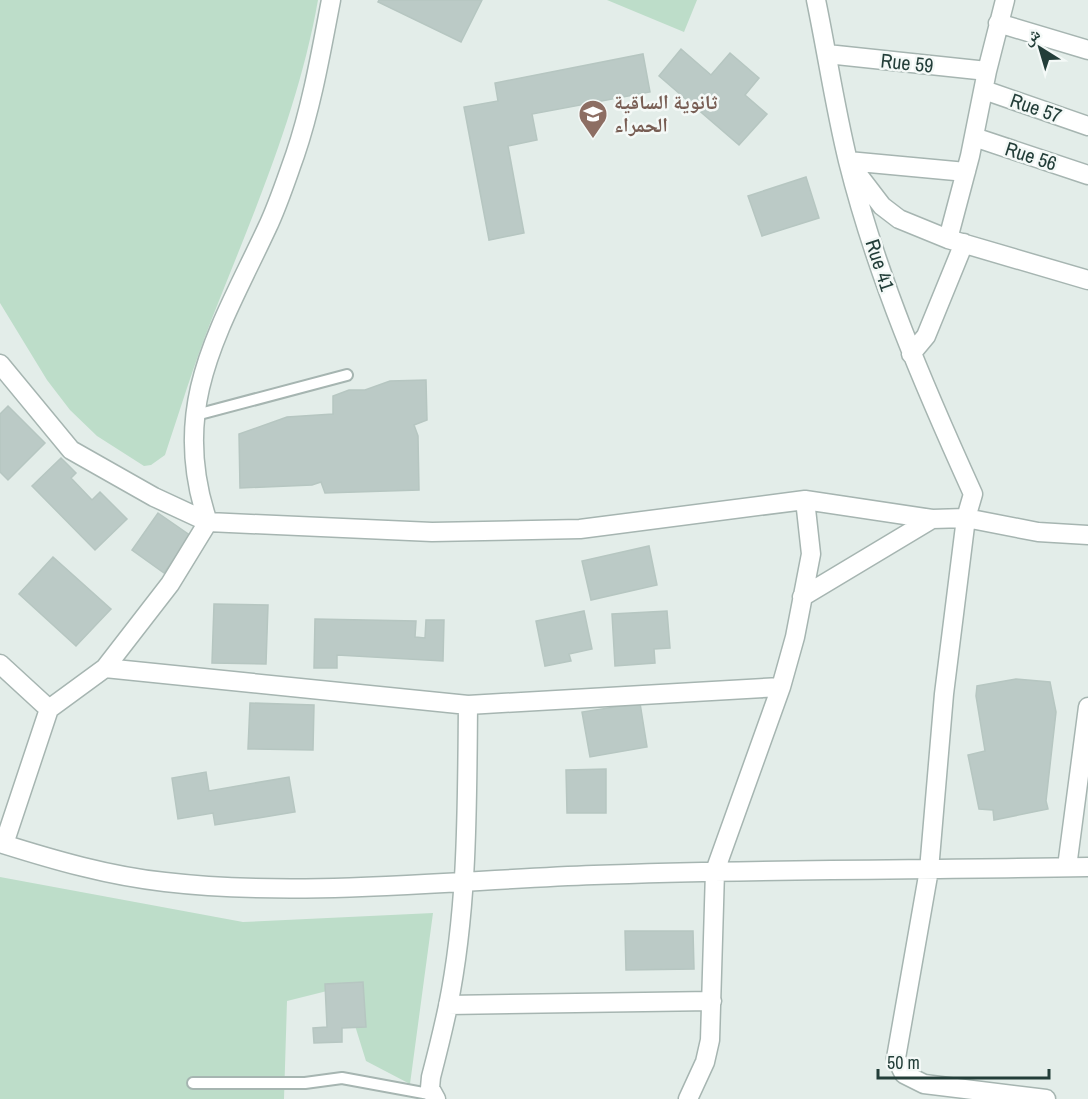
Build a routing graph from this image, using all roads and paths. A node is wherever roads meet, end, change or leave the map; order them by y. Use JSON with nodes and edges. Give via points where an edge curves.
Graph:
{"nodes":[{"id":1,"x":331,"y":0,"type":"edge"},
{"id":2,"x":816,"y":0,"type":"edge"},
{"id":3,"x":1005,"y":0,"type":"edge"},
{"id":4,"x":998,"y":23,"type":"junction"},
{"id":5,"x":1088,"y":50,"type":"edge"},
{"id":6,"x":827,"y":54,"type":"junction"},
{"id":7,"x":987,"y":71,"type":"junction"},
{"id":8,"x":984,"y":90,"type":"junction"},
{"id":9,"x":1088,"y":126,"type":"edge"},
{"id":10,"x":974,"y":137,"type":"junction"},
{"id":11,"x":848,"y":161,"type":"junction"},
{"id":12,"x":966,"y":172,"type":"junction"},
{"id":13,"x":1088,"y":175,"type":"edge"},
{"id":14,"x":956,"y":241,"type":"junction"},
{"id":15,"x":1088,"y":280,"type":"edge"},
{"id":16,"x":911,"y":354,"type":"junction"},
{"id":17,"x":0,"y":364,"type":"edge"},
{"id":18,"x":347,"y":375,"type":"dead end"},
{"id":19,"x":196,"y":415,"type":"junction"},
{"id":20,"x":804,"y":500,"type":"junction"},
{"id":21,"x":966,"y":518,"type":"junction"},
{"id":22,"x":932,"y":519,"type":"junction"},
{"id":23,"x":208,"y":522,"type":"junction"},
{"id":24,"x":1088,"y":535,"type":"edge"},
{"id":25,"x":802,"y":597,"type":"junction"},
{"id":26,"x":0,"y":664,"type":"edge"},
{"id":27,"x":105,"y":668,"type":"junction"},
{"id":28,"x":782,"y":687,"type":"junction"},
{"id":29,"x":468,"y":705,"type":"junction"},
{"id":30,"x":1088,"y":707,"type":"edge"},
{"id":31,"x":49,"y":710,"type":"junction"},
{"id":32,"x":2,"y":843,"type":"edge"},
{"id":33,"x":1067,"y":867,"type":"junction"},
{"id":34,"x":1088,"y":867,"type":"edge"},
{"id":35,"x":928,"y":870,"type":"junction"},
{"id":36,"x":715,"y":871,"type":"junction"},
{"id":37,"x":463,"y":880,"type":"junction"},
{"id":38,"x":712,"y":1001,"type":"junction"},
{"id":39,"x":448,"y":1005,"type":"junction"},
{"id":40,"x":193,"y":1083,"type":"dead end"},
{"id":41,"x":435,"y":1097,"type":"edge"},
{"id":42,"x":687,"y":1099,"type":"edge"},
{"id":43,"x":1046,"y":1099,"type":"edge"}],
"edges":[{"from":1,"to":19,"type":"street","via":[[313,94],[295,153],[268,225],[208,352]]},
{"from":2,"to":6,"type":"street","name":"Rue 41"},
{"from":3,"to":4,"type":"street"},
{"from":4,"to":5,"type":"street"},
{"from":4,"to":7,"type":"street"},
{"from":6,"to":7,"type":"street","name":"Rue 59"},
{"from":6,"to":11,"type":"street","name":"Rue 41"},
{"from":7,"to":8,"type":"street"},
{"from":8,"to":9,"type":"street","name":"Rue 57"},
{"from":8,"to":10,"type":"street"},
{"from":10,"to":12,"type":"street"},
{"from":10,"to":13,"type":"street","name":"Rue 56"},
{"from":11,"to":12,"type":"street"},
{"from":11,"to":14,"type":"street","via":[[887,211]]},
{"from":11,"to":16,"type":"street","name":"Rue 41"},
{"from":12,"to":14,"type":"street"},
{"from":14,"to":15,"type":"street"},
{"from":14,"to":16,"type":"street","via":[[926,336]]},
{"from":16,"to":21,"type":"street","name":"Rue 41","via":[[973,494]]},
{"from":17,"to":23,"type":"street","via":[[71,450]]},
{"from":18,"to":19,"type":"lane"},
{"from":19,"to":23,"type":"street","via":[[197,490]]},
{"from":20,"to":22,"type":"street"},
{"from":20,"to":23,"type":"street","via":[[580,529],[432,532]]},
{"from":20,"to":25,"type":"street","via":[[811,554]]},
{"from":21,"to":22,"type":"street"},
{"from":21,"to":24,"type":"street","via":[[1038,532]]},
{"from":21,"to":35,"type":"street","name":"Rue 41"},
{"from":22,"to":25,"type":"street"},
{"from":23,"to":27,"type":"street","via":[[170,584]]},
{"from":25,"to":28,"type":"street"},
{"from":26,"to":31,"type":"street"},
{"from":27,"to":29,"type":"street"},
{"from":27,"to":31,"type":"street"},
{"from":28,"to":29,"type":"street"},
{"from":28,"to":36,"type":"street"},
{"from":29,"to":37,"type":"street"},
{"from":30,"to":33,"type":"street"},
{"from":31,"to":32,"type":"street"},
{"from":32,"to":37,"type":"street","via":[[50,859],[165,882],[218,886],[368,885]]},
{"from":33,"to":34,"type":"street"},
{"from":33,"to":35,"type":"street"},
{"from":35,"to":36,"type":"street"},
{"from":35,"to":43,"type":"street","name":"Rue 41","via":[[897,1047],[898,1066],[924,1084]]},
{"from":36,"to":37,"type":"street"},
{"from":36,"to":38,"type":"street"},
{"from":37,"to":39,"type":"street"},
{"from":38,"to":39,"type":"street"},
{"from":38,"to":42,"type":"street","via":[[708,1051]]},
{"from":39,"to":41,"type":"street","via":[[431,1077],[430,1088]]},
{"from":40,"to":41,"type":"lane","via":[[305,1083],[342,1078]]}]}
